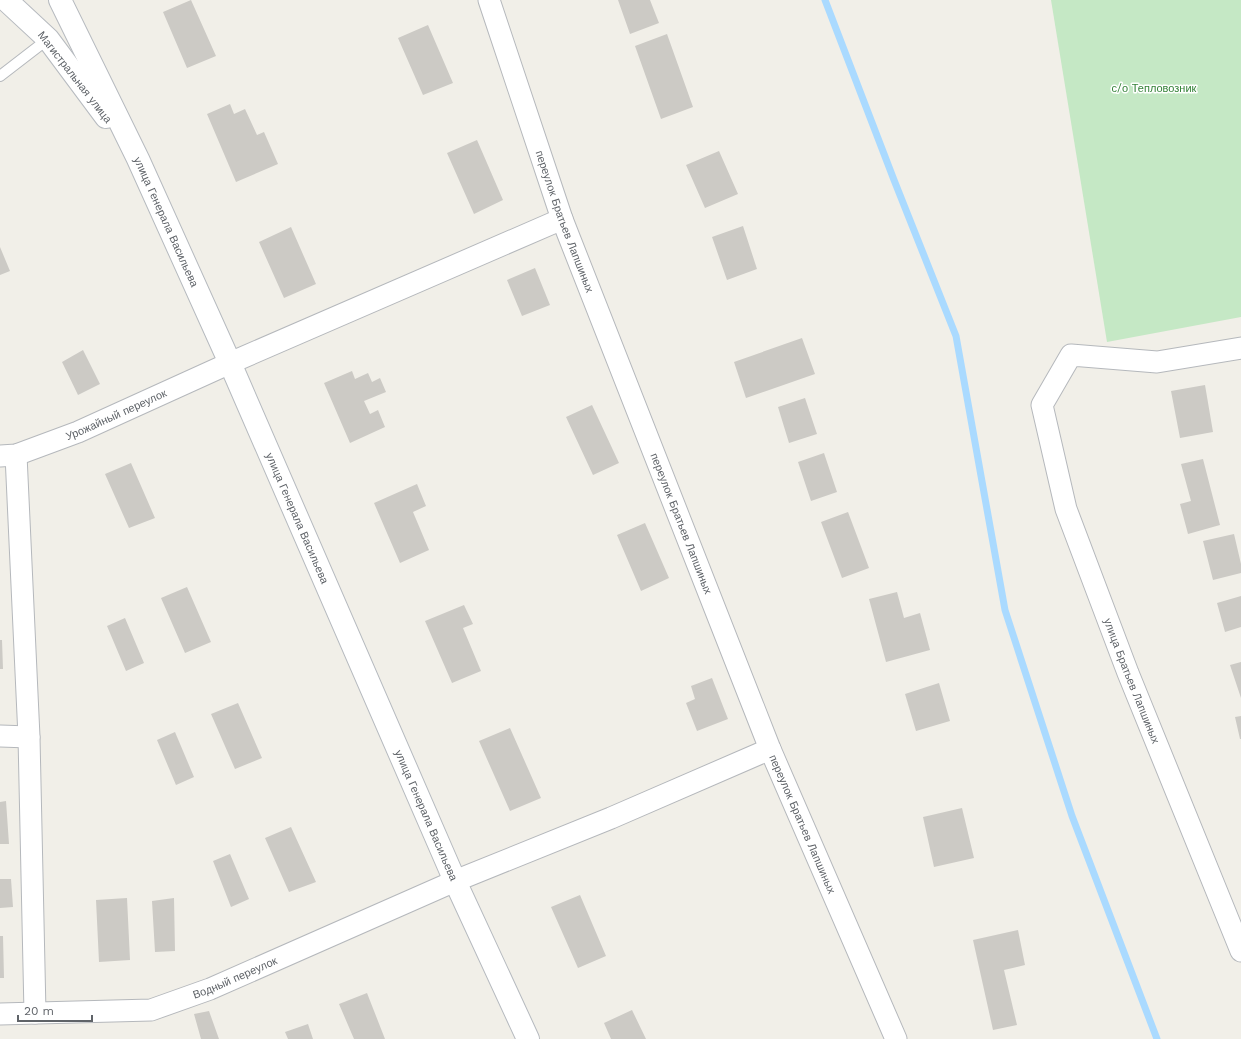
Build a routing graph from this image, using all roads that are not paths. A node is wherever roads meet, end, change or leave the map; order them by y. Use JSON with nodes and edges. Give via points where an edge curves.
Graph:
{"nodes":[{"id":1,"x":6,"y":0,"type":"edge"},
{"id":2,"x":61,"y":0,"type":"edge"},
{"id":3,"x":489,"y":0,"type":"edge"},
{"id":4,"x":48,"y":39,"type":"junction"},
{"id":5,"x":0,"y":76,"type":"edge"},
{"id":6,"x":138,"y":159,"type":"junction"},
{"id":7,"x":562,"y":219,"type":"junction"},
{"id":8,"x":1241,"y":348,"type":"edge"},
{"id":9,"x":230,"y":363,"type":"junction"},
{"id":10,"x":8,"y":455,"type":"edge"},
{"id":11,"x":0,"y":736,"type":"edge"},
{"id":12,"x":29,"y":736,"type":"junction"},
{"id":13,"x":770,"y":749,"type":"junction"},
{"id":14,"x":455,"y":881,"type":"junction"},
{"id":15,"x":1241,"y":951,"type":"edge"},
{"id":16,"x":34,"y":1013,"type":"junction"},
{"id":17,"x":0,"y":1014,"type":"edge"},
{"id":18,"x":528,"y":1039,"type":"edge"},
{"id":19,"x":896,"y":1039,"type":"edge"}],
"edges":[{"from":1,"to":4,"type":"main road","name":"Магистральная улица"},
{"from":2,"to":6,"type":"main road","name":"улица Генерала Васильева"},
{"from":3,"to":7,"type":"street","name":"переулок Братьев Лапшиных"},
{"from":4,"to":5,"type":"lane"},
{"from":4,"to":6,"type":"main road","name":"Магистральная улица"},
{"from":6,"to":9,"type":"main road","name":"улица Генерала Васильева"},
{"from":7,"to":9,"type":"street","name":"Урожайный переулок"},
{"from":7,"to":13,"type":"street","name":"переулок Братьев Лапшиных"},
{"from":8,"to":15,"type":"street","name":"улица Братьев Лапшиных","via":[[1158,362],[1071,355],[1042,405],[1066,509],[1128,673]]},
{"from":9,"to":10,"type":"street","name":"Урожайный переулок","via":[[78,432]]},
{"from":9,"to":14,"type":"main road","name":"улица Генерала Васильева"},
{"from":10,"to":12,"type":"street"},
{"from":11,"to":12,"type":"street"},
{"from":12,"to":16,"type":"street"},
{"from":13,"to":14,"type":"street","name":"Водный переулок"},
{"from":13,"to":19,"type":"street","name":"переулок Братьев Лапшиных"},
{"from":14,"to":16,"type":"street","name":"Водный переулок","via":[[210,989],[151,1010]]},
{"from":14,"to":18,"type":"main road","name":"улица Генерала Васильева"},
{"from":16,"to":17,"type":"street","name":"Водный переулок"}]}
